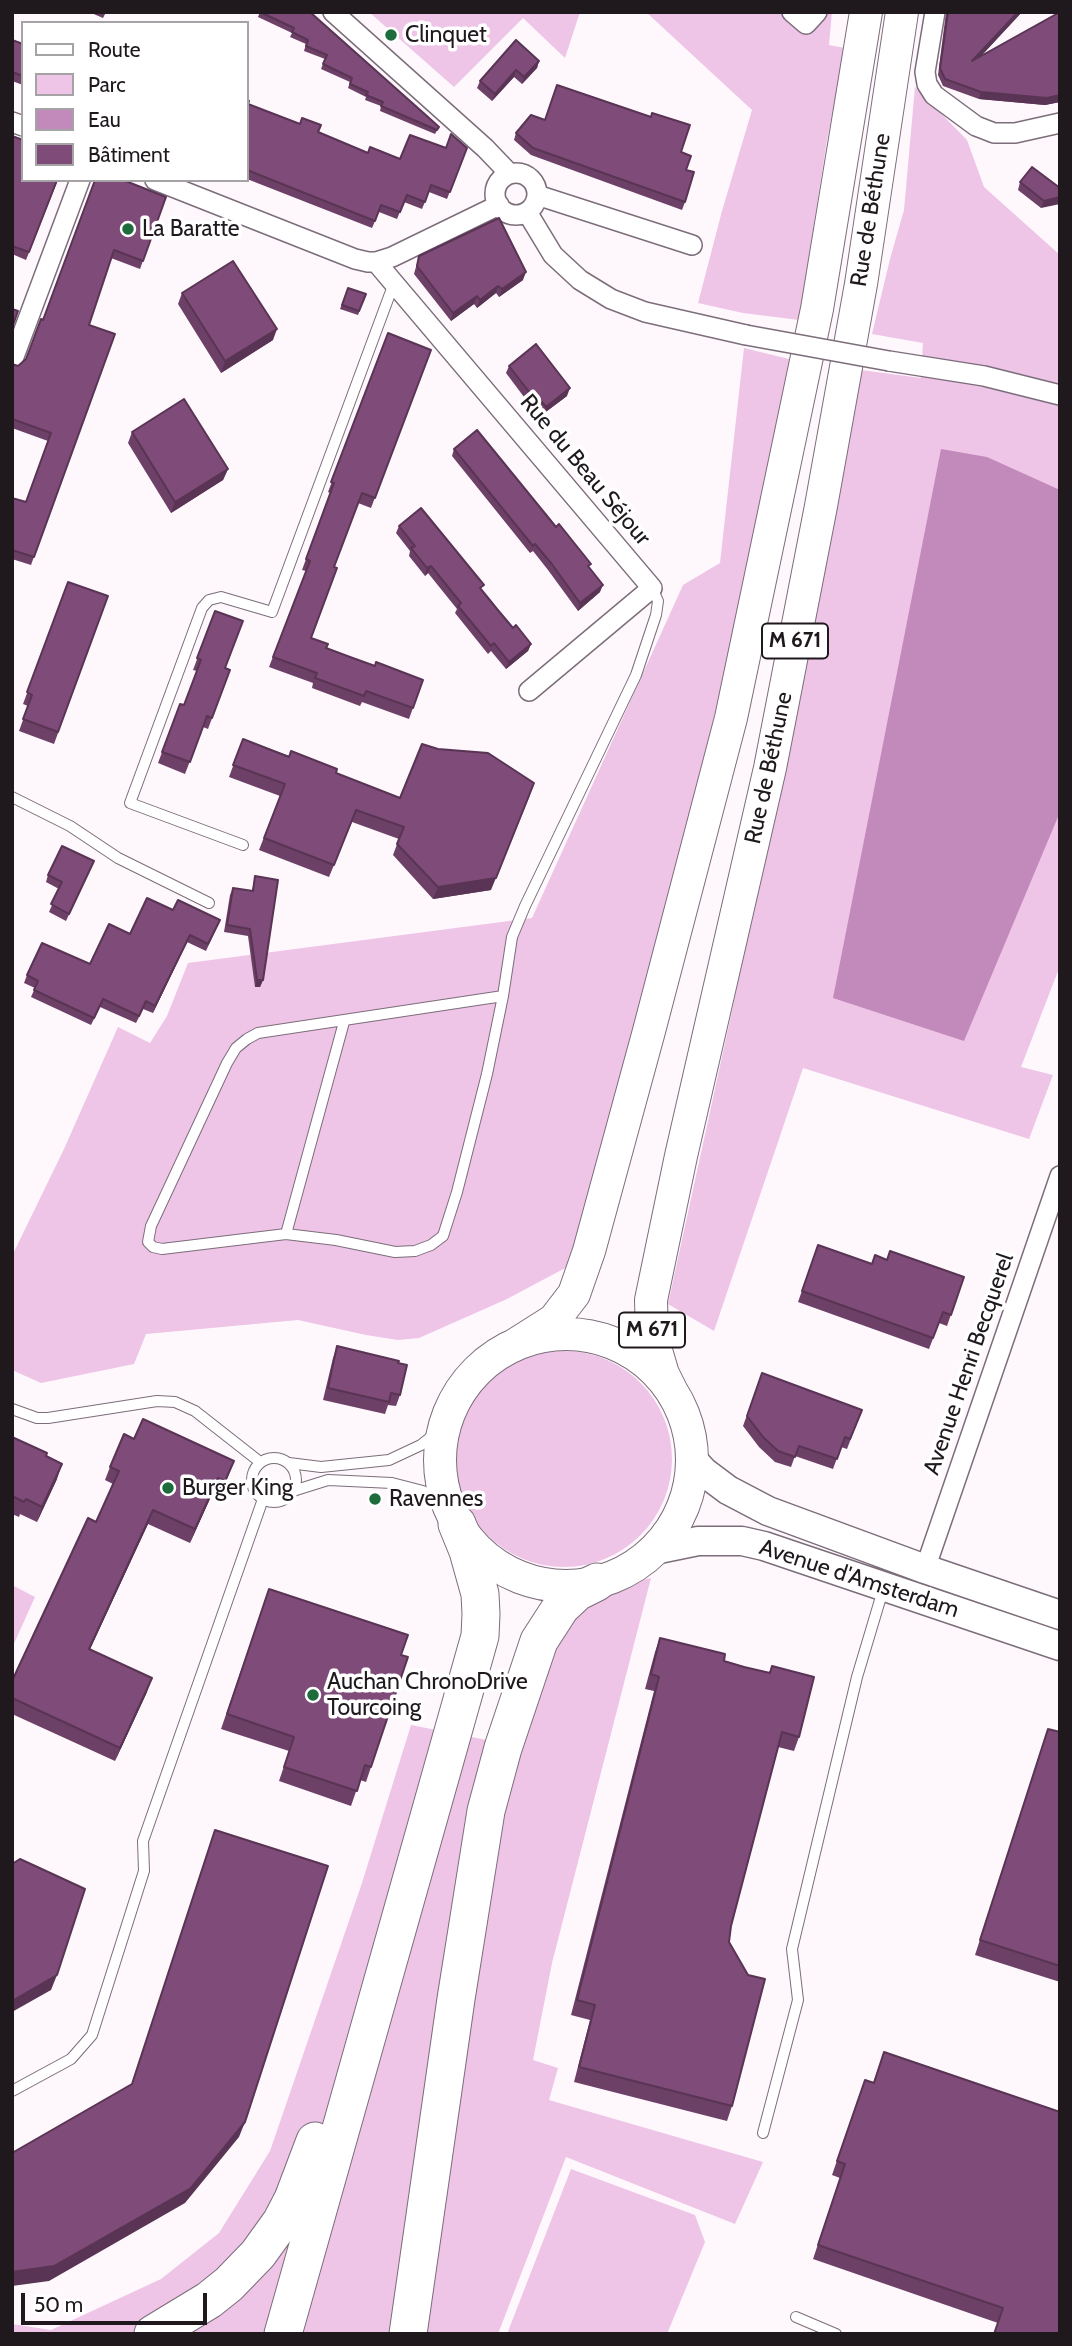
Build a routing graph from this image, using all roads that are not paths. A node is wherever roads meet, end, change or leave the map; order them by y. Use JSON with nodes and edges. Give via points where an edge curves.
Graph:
{"nodes":[{"id":1,"x":333,"y":12,"type":"edge"},
{"id":2,"x":792,"y":12,"type":"edge"},
{"id":3,"x":817,"y":12,"type":"edge"},
{"id":4,"x":866,"y":12,"type":"edge"},
{"id":5,"x":902,"y":12,"type":"edge"},
{"id":6,"x":934,"y":12,"type":"edge"},
{"id":7,"x":1060,"y":123,"type":"edge"},
{"id":8,"x":510,"y":174,"type":"junction"},
{"id":9,"x":79,"y":182,"type":"edge"},
{"id":10,"x":160,"y":182,"type":"edge"},
{"id":11,"x":532,"y":204,"type":"junction"},
{"id":12,"x":499,"y":205,"type":"junction"},
{"id":13,"x":692,"y":246,"type":"dead end"},
{"id":14,"x":376,"y":262,"type":"junction"},
{"id":15,"x":394,"y":283,"type":"junction"},
{"id":16,"x":12,"y":362,"type":"edge"},
{"id":17,"x":1060,"y":395,"type":"edge"},
{"id":18,"x":652,"y":588,"type":"junction"},
{"id":19,"x":529,"y":691,"type":"dead end"},
{"id":20,"x":12,"y":797,"type":"edge"},
{"id":21,"x":243,"y":845,"type":"dead end"},
{"id":22,"x":209,"y":903,"type":"dead end"},
{"id":23,"x":503,"y":996,"type":"junction"},
{"id":24,"x":344,"y":1022,"type":"junction"},
{"id":25,"x":1060,"y":1176,"type":"edge"},
{"id":26,"x":286,"y":1234,"type":"junction"},
{"id":27,"x":513,"y":1346,"type":"junction"},
{"id":28,"x":672,"y":1392,"type":"junction"},
{"id":29,"x":12,"y":1409,"type":"edge"},
{"id":30,"x":445,"y":1426,"type":"junction"},
{"id":31,"x":692,"y":1459,"type":"junction"},
{"id":32,"x":260,"y":1462,"type":"junction"},
{"id":33,"x":289,"y":1463,"type":"junction"},
{"id":34,"x":293,"y":1491,"type":"junction"},
{"id":35,"x":263,"y":1499,"type":"junction"},
{"id":36,"x":453,"y":1516,"type":"junction"},
{"id":37,"x":654,"y":1550,"type":"junction"},
{"id":38,"x":925,"y":1569,"type":"junction"},
{"id":39,"x":597,"y":1582,"type":"junction"},
{"id":40,"x":884,"y":1586,"type":"junction"},
{"id":41,"x":1060,"y":1615,"type":"edge"},
{"id":42,"x":1060,"y":1646,"type":"edge"},
{"id":43,"x":447,"y":1752,"type":"junction"},
{"id":44,"x":12,"y":2091,"type":"edge"},
{"id":45,"x":764,"y":2133,"type":"dead end"},
{"id":46,"x":796,"y":2318,"type":"dead end"},
{"id":47,"x":153,"y":2334,"type":"edge"},
{"id":48,"x":283,"y":2334,"type":"edge"},
{"id":49,"x":408,"y":2334,"type":"edge"},
{"id":50,"x":836,"y":2334,"type":"edge"}],
"edges":[{"from":1,"to":8,"type":"street"},
{"from":2,"to":3,"type":"street","via":[[806,24]]},
{"from":4,"to":27,"type":"main road","name":"Rue de Béthune","number":"M 671","via":[[817,309],[731,718],[659,992],[574,1294],[554,1320]]},
{"from":5,"to":28,"type":"main road","name":"Rue de Béthune","number":"M 671","via":[[816,532],[770,768],[651,1300],[652,1338]]},
{"from":6,"to":7,"type":"street","via":[[925,72],[930,90],[939,99],[994,134]]},
{"from":8,"to":11,"type":"street","via":[[529,177],[536,185]]},
{"from":8,"to":12,"type":"street","via":[[497,185]]},
{"from":9,"to":16,"type":"street"},
{"from":10,"to":14,"type":"street","via":[[355,259]]},
{"from":11,"to":12,"type":"street","via":[[513,215]]},
{"from":11,"to":13,"type":"street"},
{"from":11,"to":17,"type":"street","bridge":true,"via":[[553,255],[580,280],[645,312],[984,376]]},
{"from":12,"to":14,"type":"street"},
{"from":14,"to":15,"type":"street","name":"Rue du Beau Séjour"},
{"from":15,"to":18,"type":"street","name":"Rue du Beau Séjour"},
{"from":15,"to":21,"type":"lane","via":[[272,612],[221,597],[202,608],[130,803]]},
{"from":18,"to":19,"type":"street"},
{"from":18,"to":23,"type":"lane","via":[[658,601],[656,615],[636,675],[512,937]]},
{"from":20,"to":22,"type":"lane","via":[[62,821],[127,863]]},
{"from":23,"to":24,"type":"lane"},
{"from":23,"to":26,"type":"lane","via":[[443,1236],[432,1245],[395,1252]]},
{"from":24,"to":26,"type":"lane"},
{"from":24,"to":26,"type":"lane","via":[[258,1033],[236,1048],[148,1242],[162,1249]]},
{"from":25,"to":38,"type":"street","name":"Avenue Henri Becquerel"},
{"from":27,"to":28,"type":"main road","via":[[550,1336],[601,1339],[636,1356]]},
{"from":27,"to":30,"type":"main road","name":"Rue de Béthune","via":[[474,1374]]},
{"from":28,"to":31,"type":"main road","via":[[687,1424]]},
{"from":29,"to":32,"type":"lane","via":[[48,1418],[175,1402],[195,1411]]},
{"from":30,"to":33,"type":"lane","via":[[421,1445],[389,1460],[321,1467]]},
{"from":30,"to":36,"type":"main road","name":"Rue de Béthune","via":[[440,1468]]},
{"from":31,"to":37,"type":"main road","via":[[682,1508]]},
{"from":31,"to":38,"type":"street","name":"Avenue d'Amsterdam","via":[[715,1481],[768,1511]]},
{"from":32,"to":33,"type":"lane","via":[[275,1458]]},
{"from":32,"to":35,"type":"lane","via":[[252,1481]]},
{"from":33,"to":34,"type":"lane","via":[[296,1476]]},
{"from":34,"to":35,"type":"lane","via":[[278,1501]]},
{"from":34,"to":36,"type":"lane","via":[[327,1480],[392,1483],[423,1492]]},
{"from":35,"to":44,"type":"lane","via":[[143,1841],[144,1871],[92,2035],[71,2059]]},
{"from":36,"to":39,"type":"main road","via":[[481,1553],[523,1579],[560,1586]]},
{"from":36,"to":43,"type":"highway","via":[[475,1573],[481,1614],[480,1636]]},
{"from":37,"to":39,"type":"main road","via":[[633,1566]]},
{"from":37,"to":40,"type":"street","name":"Avenue d'Amsterdam","via":[[698,1541],[743,1541]]},
{"from":38,"to":41,"type":"street","name":"Avenue d'Amsterdam"},
{"from":39,"to":49,"type":"highway","via":[[561,1607],[539,1642],[486,1811]]},
{"from":40,"to":42,"type":"street","name":"Avenue d'Amsterdam"},
{"from":40,"to":45,"type":"lane","via":[[857,1677],[792,1950],[798,2000]]},
{"from":43,"to":47,"type":"highway","via":[[293,2199],[276,2230],[244,2270],[191,2312]]},
{"from":43,"to":48,"type":"highway"},
{"from":46,"to":50,"type":"lane"}]}
